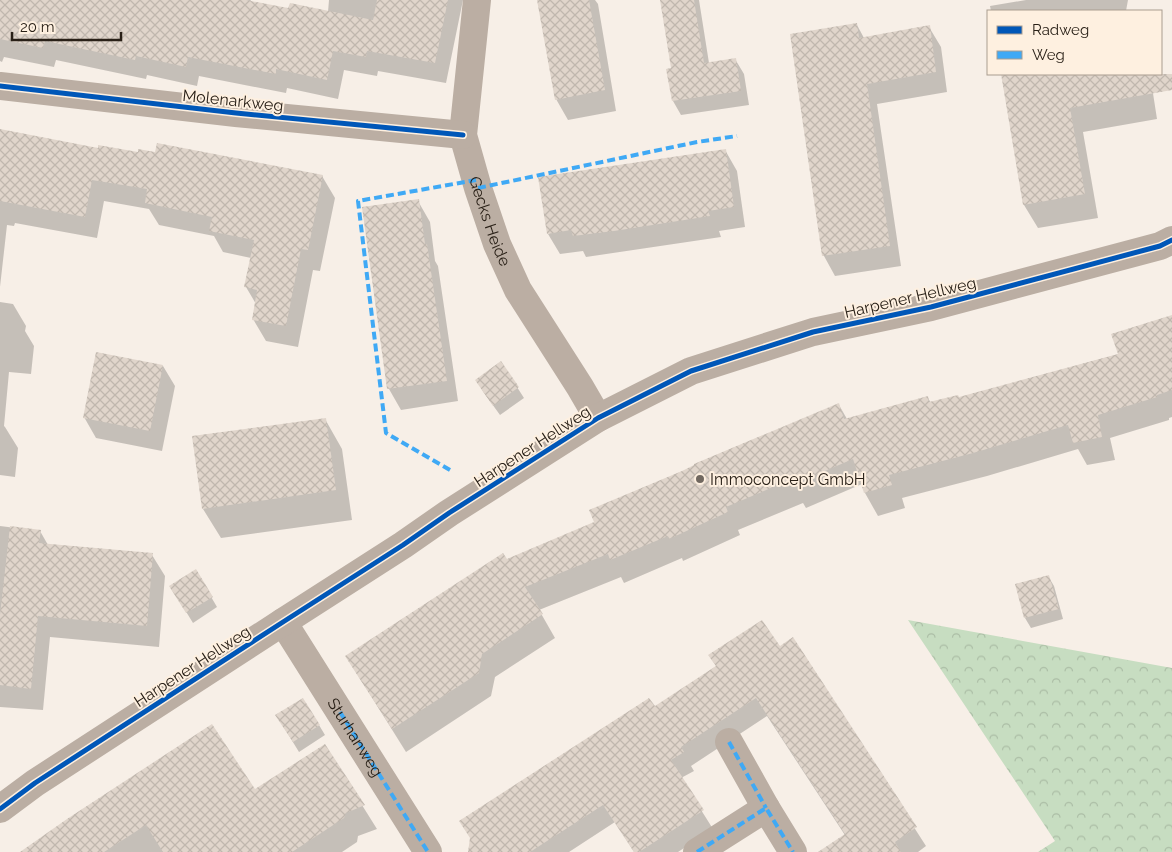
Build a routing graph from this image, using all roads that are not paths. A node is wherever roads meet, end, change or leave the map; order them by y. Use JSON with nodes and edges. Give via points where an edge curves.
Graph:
{"nodes":[{"id":1,"x":477,"y":0,"type":"edge"},
{"id":2,"x":0,"y":86,"type":"edge"},
{"id":3,"x":463,"y":135,"type":"junction"},
{"id":4,"x":1172,"y":240,"type":"edge"},
{"id":5,"x":598,"y":418,"type":"junction"},
{"id":6,"x":282,"y":622,"type":"junction"},
{"id":7,"x":729,"y":742,"type":"dead end"},
{"id":8,"x":766,"y":808,"type":"junction"},
{"id":9,"x":0,"y":809,"type":"edge"},
{"id":10,"x":428,"y":852,"type":"edge"},
{"id":11,"x":697,"y":852,"type":"edge"},
{"id":12,"x":793,"y":852,"type":"edge"}],
"edges":[{"from":1,"to":3,"type":"street","name":"Gecks Heide"},
{"from":2,"to":3,"type":"street","name":"Molenarkweg"},
{"from":3,"to":5,"type":"street","name":"Gecks Heide","via":[[497,244],[518,290]]},
{"from":4,"to":5,"type":"street","name":"Harpener Hellweg","via":[[1160,246],[931,307],[813,332],[691,372]]},
{"from":5,"to":6,"type":"street","name":"Harpener Hellweg"},
{"from":6,"to":9,"type":"street","name":"Harpener Hellweg"},
{"from":6,"to":10,"type":"street","name":"Sturhanweg"},
{"from":7,"to":8,"type":"street"},
{"from":8,"to":11,"type":"street"},
{"from":8,"to":12,"type":"street"}]}
